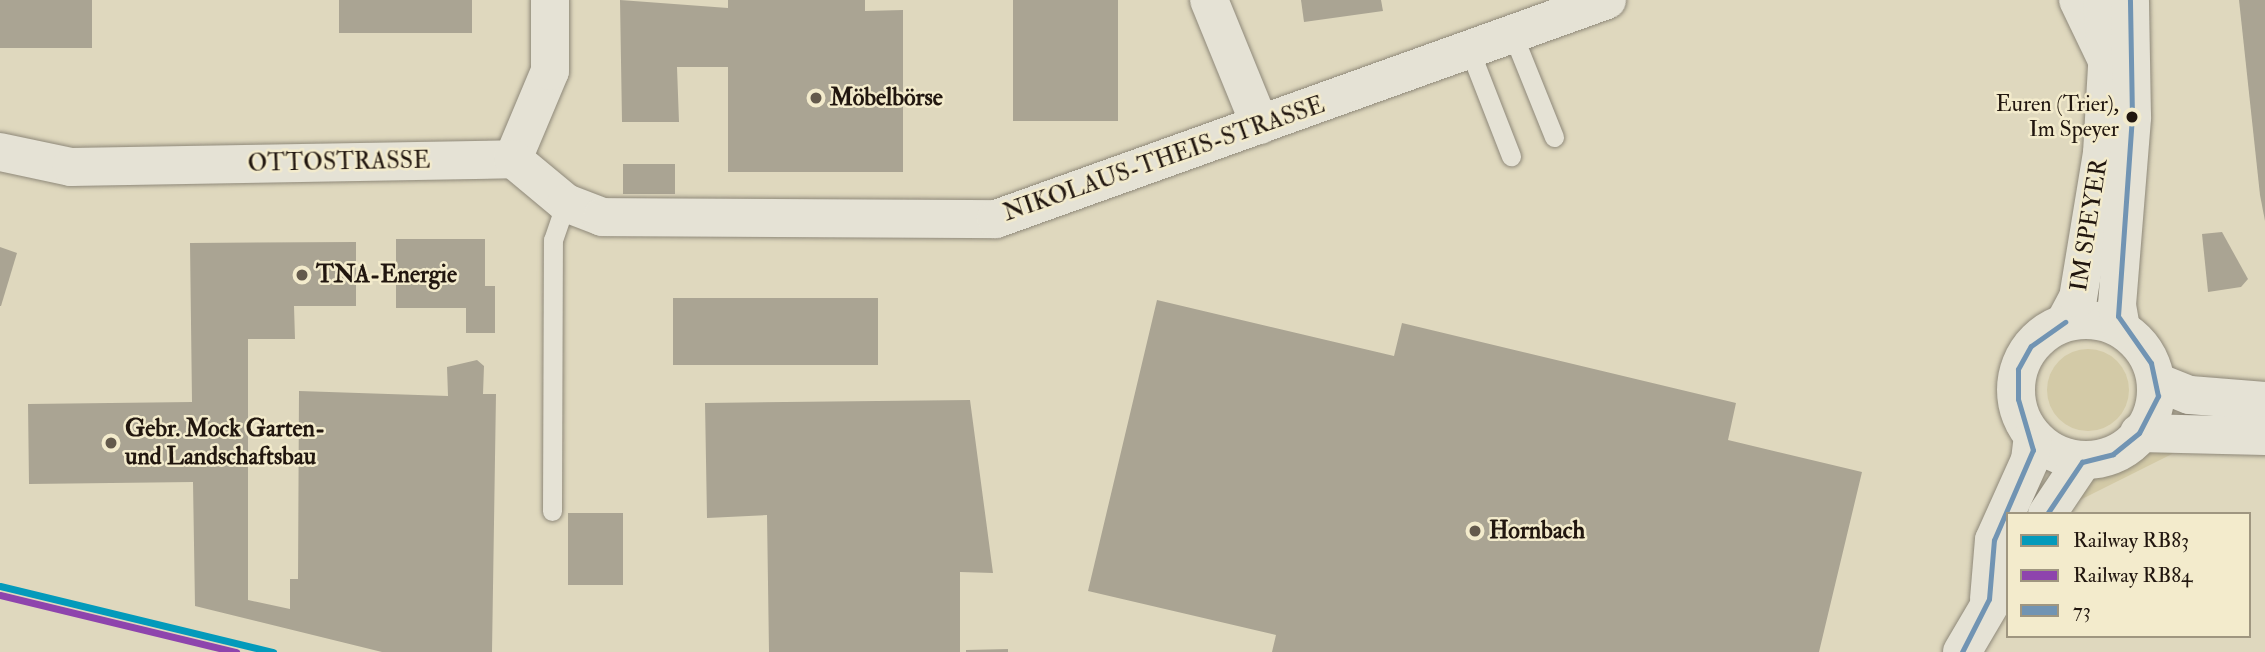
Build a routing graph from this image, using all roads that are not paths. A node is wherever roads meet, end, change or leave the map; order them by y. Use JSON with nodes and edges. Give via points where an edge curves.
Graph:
{"nodes":[{"id":1,"x":550,"y":0,"type":"edge"},
{"id":2,"x":1209,"y":0,"type":"edge"},
{"id":3,"x":1607,"y":0,"type":"edge"},
{"id":4,"x":2078,"y":0,"type":"edge"},
{"id":5,"x":2102,"y":0,"type":"edge"},
{"id":6,"x":2130,"y":0,"type":"edge"},
{"id":7,"x":1513,"y":35,"type":"junction"},
{"id":8,"x":1470,"y":51,"type":"junction"},
{"id":9,"x":2107,"y":65,"type":"junction"},
{"id":10,"x":1260,"y":125,"type":"junction"},
{"id":11,"x":1554,"y":137,"type":"dead end"},
{"id":12,"x":0,"y":152,"type":"edge"},
{"id":13,"x":1511,"y":156,"type":"dead end"},
{"id":14,"x":513,"y":159,"type":"junction"},
{"id":15,"x":566,"y":204,"type":"junction"},
{"id":16,"x":2066,"y":322,"type":"junction"},
{"id":17,"x":2121,"y":328,"type":"junction"},
{"id":18,"x":2157,"y":382,"type":"junction"},
{"id":19,"x":2265,"y":401,"type":"edge"},
{"id":20,"x":2139,"y":433,"type":"junction"},
{"id":21,"x":2033,"y":436,"type":"junction"},
{"id":22,"x":2265,"y":436,"type":"edge"},
{"id":23,"x":2082,"y":462,"type":"junction"},
{"id":24,"x":552,"y":511,"type":"dead end"},
{"id":25,"x":2007,"y":512,"type":"edge"},
{"id":26,"x":2047,"y":512,"type":"edge"},
{"id":27,"x":2006,"y":513,"type":"edge"},
{"id":28,"x":1998,"y":587,"type":"edge"},
{"id":29,"x":1962,"y":652,"type":"edge"}],
"edges":[{"from":1,"to":14,"type":"street","via":[[550,71]]},
{"from":2,"to":10,"type":"street"},
{"from":3,"to":7,"type":"street","name":"NIKOLAUS-THEIS-STRASSE"},
{"from":4,"to":9,"type":"street","via":[[2090,14]]},
{"from":5,"to":9,"type":"street","name":"IM SPEYER"},
{"from":6,"to":17,"type":"street","name":"IM SPEYER","via":[[2132,117],[2117,305]]},
{"from":7,"to":8,"type":"street","name":"NIKOLAUS-THEIS-STRASSE"},
{"from":7,"to":11,"type":"lane"},
{"from":8,"to":10,"type":"street","name":"NIKOLAUS-THEIS-STRASSE"},
{"from":8,"to":13,"type":"lane"},
{"from":9,"to":16,"type":"street","name":"IM SPEYER","via":[[2102,153],[2078,298]]},
{"from":10,"to":15,"type":"street","name":"NIKOLAUS-THEIS-STRASSE","via":[[996,219],[602,217]]},
{"from":12,"to":14,"type":"street","name":"OTTOSTRASSE","via":[[71,167]]},
{"from":14,"to":15,"type":"street","name":"NIKOLAUS-THEIS-STRASSE"},
{"from":15,"to":24,"type":"lane","via":[[552,240]]},
{"from":16,"to":17,"type":"street","via":[[2089,318]]},
{"from":16,"to":21,"type":"street","via":[[2031,346],[2018,369],[2018,399]]},
{"from":17,"to":18,"type":"street","via":[[2144,351]]},
{"from":18,"to":19,"type":"street","via":[[2190,395]]},
{"from":18,"to":20,"type":"street","via":[[2154,409]]},
{"from":20,"to":22,"type":"street"},
{"from":20,"to":23,"type":"street","via":[[2113,454]]},
{"from":21,"to":23,"type":"street","via":[[2053,453]]},
{"from":21,"to":25,"type":"street","via":[[2030,460]]},
{"from":23,"to":26,"type":"street"},
{"from":27,"to":28,"type":"street","via":[[1994,540]]},
{"from":28,"to":29,"type":"street"}]}
